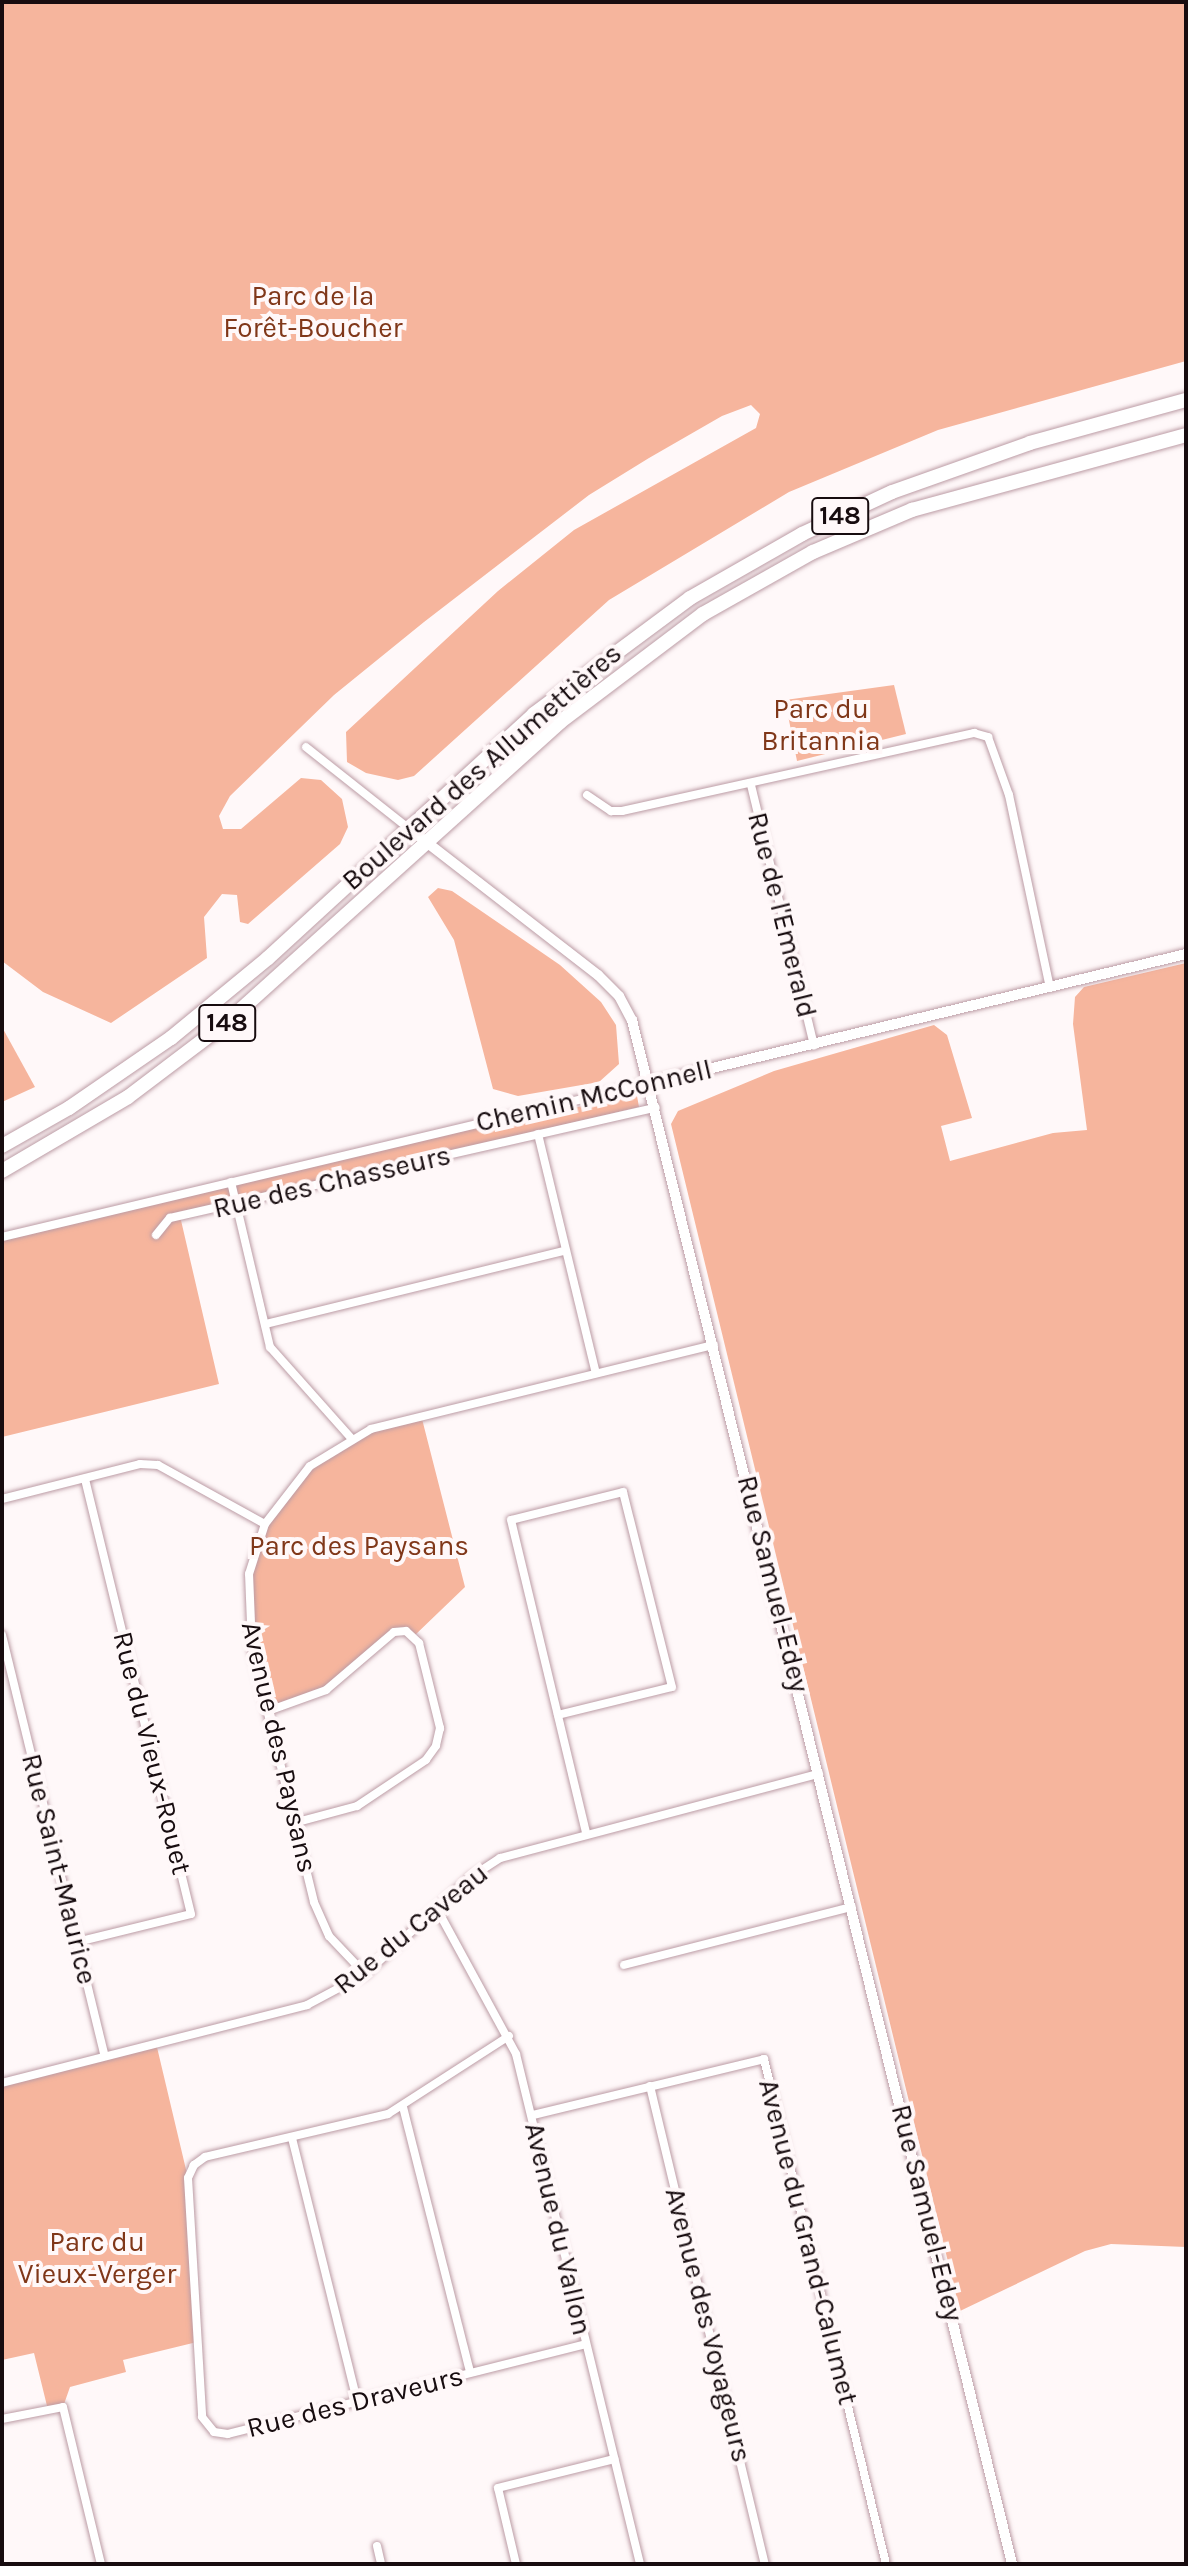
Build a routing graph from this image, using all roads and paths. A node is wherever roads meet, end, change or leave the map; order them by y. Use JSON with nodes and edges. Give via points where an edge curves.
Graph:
{"nodes":[{"id":1,"x":1186,"y":400,"type":"edge"},
{"id":2,"x":1186,"y":435,"type":"edge"},
{"id":3,"x":306,"y":747,"type":"dead end"},
{"id":4,"x":751,"y":785,"type":"junction"},
{"id":5,"x":587,"y":795,"type":"dead end"},
{"id":6,"x":407,"y":827,"type":"junction"},
{"id":7,"x":426,"y":842,"type":"junction"},
{"id":8,"x":1186,"y":954,"type":"edge"},
{"id":9,"x":1050,"y":988,"type":"junction"},
{"id":10,"x":814,"y":1046,"type":"junction"},
{"id":11,"x":650,"y":1083,"type":"junction"},
{"id":12,"x":656,"y":1108,"type":"junction"},
{"id":13,"x":538,"y":1134,"type":"junction"},
{"id":14,"x":2,"y":1146,"type":"edge"},
{"id":15,"x":2,"y":1171,"type":"edge"},
{"id":16,"x":231,"y":1182,"type":"junction"},
{"id":17,"x":237,"y":1205,"type":"junction"},
{"id":18,"x":156,"y":1235,"type":"dead end"},
{"id":19,"x":2,"y":1237,"type":"edge"},
{"id":20,"x":564,"y":1251,"type":"junction"},
{"id":21,"x":266,"y":1324,"type":"junction"},
{"id":22,"x":714,"y":1345,"type":"junction"},
{"id":23,"x":596,"y":1373,"type":"junction"},
{"id":24,"x":351,"y":1438,"type":"junction"},
{"id":25,"x":85,"y":1479,"type":"junction"},
{"id":26,"x":2,"y":1499,"type":"edge"},
{"id":27,"x":265,"y":1524,"type":"junction"},
{"id":28,"x":2,"y":1635,"type":"edge"},
{"id":29,"x":268,"y":1711,"type":"junction"},
{"id":30,"x":558,"y":1715,"type":"junction"},
{"id":31,"x":819,"y":1774,"type":"junction"},
{"id":32,"x":294,"y":1823,"type":"junction"},
{"id":33,"x":586,"y":1833,"type":"junction"},
{"id":34,"x":852,"y":1907,"type":"junction"},
{"id":35,"x":437,"y":1909,"type":"junction"},
{"id":36,"x":77,"y":1942,"type":"junction"},
{"id":37,"x":624,"y":1965,"type":"dead end"},
{"id":38,"x":365,"y":1974,"type":"junction"},
{"id":39,"x":509,"y":2036,"type":"junction"},
{"id":40,"x":105,"y":2056,"type":"junction"},
{"id":41,"x":2,"y":2083,"type":"edge"},
{"id":42,"x":650,"y":2086,"type":"junction"},
{"id":43,"x":403,"y":2107,"type":"junction"},
{"id":44,"x":533,"y":2115,"type":"junction"},
{"id":45,"x":292,"y":2138,"type":"junction"},
{"id":46,"x":585,"y":2344,"type":"junction"},
{"id":47,"x":470,"y":2372,"type":"junction"},
{"id":48,"x":357,"y":2400,"type":"junction"},
{"id":49,"x":2,"y":2419,"type":"edge"},
{"id":50,"x":614,"y":2459,"type":"junction"},
{"id":51,"x":377,"y":2546,"type":"dead end"},
{"id":52,"x":101,"y":2564,"type":"edge"},
{"id":53,"x":381,"y":2564,"type":"edge"},
{"id":54,"x":516,"y":2564,"type":"edge"},
{"id":55,"x":640,"y":2564,"type":"edge"},
{"id":56,"x":765,"y":2564,"type":"edge"},
{"id":57,"x":886,"y":2564,"type":"edge"},
{"id":58,"x":1012,"y":2564,"type":"edge"}],
"edges":[{"from":1,"to":6,"type":"highway","name":"Boulevard des Allumettières","number":"148","via":[[951,469],[849,511],[761,556],[594,665]]},
{"from":2,"to":7,"type":"highway","name":"Boulevard des Allumettières","number":"148","via":[[912,510],[761,579],[611,680]]},
{"from":3,"to":6,"type":"street","name":"Rue Samuel-Edey"},
{"from":4,"to":5,"type":"street","via":[[622,811],[611,811]]},
{"from":4,"to":9,"type":"street","via":[[974,733],[988,737],[1007,789]]},
{"from":4,"to":10,"type":"street","name":"Rue de l'Emerald"},
{"from":6,"to":7,"type":"street","name":"Rue Samuel-Edey"},
{"from":6,"to":14,"type":"highway","name":"Boulevard des Allumettières","number":"148","via":[[268,958],[171,1038],[69,1108]]},
{"from":7,"to":11,"type":"street","name":"Rue Samuel-Edey","via":[[610,986],[632,1020]]},
{"from":7,"to":15,"type":"highway","name":"Boulevard des Allumettières","number":"148","via":[[282,975],[168,1069]]},
{"from":8,"to":9,"type":"street","name":"Chemin McConnell"},
{"from":9,"to":10,"type":"street","name":"Chemin McConnell"},
{"from":10,"to":11,"type":"street","name":"Chemin McConnell"},
{"from":11,"to":12,"type":"street","name":"Rue Samuel-Edey"},
{"from":11,"to":16,"type":"street","name":"Chemin McConnell"},
{"from":12,"to":13,"type":"street","name":"Rue des Chasseurs"},
{"from":12,"to":22,"type":"street","name":"Rue Samuel-Edey"},
{"from":13,"to":17,"type":"street","name":"Rue des Chasseurs"},
{"from":13,"to":20,"type":"street"},
{"from":16,"to":17,"type":"street"},
{"from":16,"to":19,"type":"street","name":"Chemin McConnell"},
{"from":17,"to":18,"type":"street","name":"Rue des Chasseurs","via":[[170,1218]]},
{"from":17,"to":21,"type":"street"},
{"from":20,"to":21,"type":"street"},
{"from":20,"to":23,"type":"street"},
{"from":21,"to":24,"type":"street","via":[[278,1360]]},
{"from":22,"to":23,"type":"street","name":"Avenue des Paysans"},
{"from":22,"to":31,"type":"street","name":"Rue Samuel-Edey"},
{"from":23,"to":24,"type":"street","name":"Avenue des Paysans"},
{"from":24,"to":27,"type":"street","name":"Avenue des Paysans","via":[[296,1481]]},
{"from":25,"to":26,"type":"street"},
{"from":25,"to":27,"type":"street","via":[[158,1465]]},
{"from":25,"to":36,"type":"street","name":"Rue du Vieux-Rouet","via":[[191,1914]]},
{"from":27,"to":29,"type":"street","name":"Avenue des Paysans","via":[[247,1598],[252,1648]]},
{"from":28,"to":36,"type":"street","name":"Rue Saint-Maurice"},
{"from":29,"to":32,"type":"street","name":"Avenue des Paysans"},
{"from":29,"to":32,"type":"street","via":[[326,1690],[394,1632],[406,1631],[419,1643],[440,1728],[436,1746],[426,1760],[357,1806]]},
{"from":30,"to":30,"type":"street","via":[[511,1520],[623,1492],[672,1687]]},
{"from":30,"to":33,"type":"street"},
{"from":31,"to":33,"type":"street","name":"Rue du Caveau"},
{"from":31,"to":34,"type":"street","name":"Rue Samuel-Edey"},
{"from":32,"to":38,"type":"street","name":"Avenue des Paysans","via":[[320,1920]]},
{"from":33,"to":35,"type":"street","name":"Rue du Caveau","via":[[500,1858]]},
{"from":34,"to":37,"type":"street"},
{"from":34,"to":58,"type":"street","name":"Rue Samuel-Edey"},
{"from":35,"to":38,"type":"street","name":"Rue du Caveau"},
{"from":35,"to":39,"type":"street","name":"Avenue du Vallon"},
{"from":36,"to":40,"type":"street","name":"Rue Saint-Maurice"},
{"from":38,"to":40,"type":"street","name":"Rue du Caveau","via":[[307,2005]]},
{"from":39,"to":43,"type":"street","name":"Rue des Draveurs"},
{"from":39,"to":44,"type":"street","name":"Avenue du Vallon"},
{"from":40,"to":41,"type":"street","name":"Rue du Caveau"},
{"from":42,"to":44,"type":"street","name":"Avenue du Grand-Calumet"},
{"from":42,"to":56,"type":"street","name":"Avenue des Voyageurs"},
{"from":42,"to":57,"type":"street","name":"Avenue du Grand-Calumet","via":[[764,2059]]},
{"from":43,"to":45,"type":"street","name":"Rue des Draveurs"},
{"from":43,"to":47,"type":"street"},
{"from":44,"to":46,"type":"street","name":"Avenue du Vallon"},
{"from":45,"to":48,"type":"street"},
{"from":45,"to":48,"type":"street","name":"Rue des Draveurs","via":[[205,2157],[188,2178],[202,2417],[214,2432],[228,2434]]},
{"from":46,"to":47,"type":"street","name":"Rue des Draveurs"},
{"from":46,"to":50,"type":"street","name":"Avenue du Vallon"},
{"from":47,"to":48,"type":"street","name":"Rue des Draveurs"},
{"from":49,"to":52,"type":"street","via":[[63,2407]]},
{"from":50,"to":54,"type":"street","via":[[498,2488]]},
{"from":50,"to":55,"type":"street","name":"Avenue du Vallon"},
{"from":51,"to":53,"type":"street"}]}
